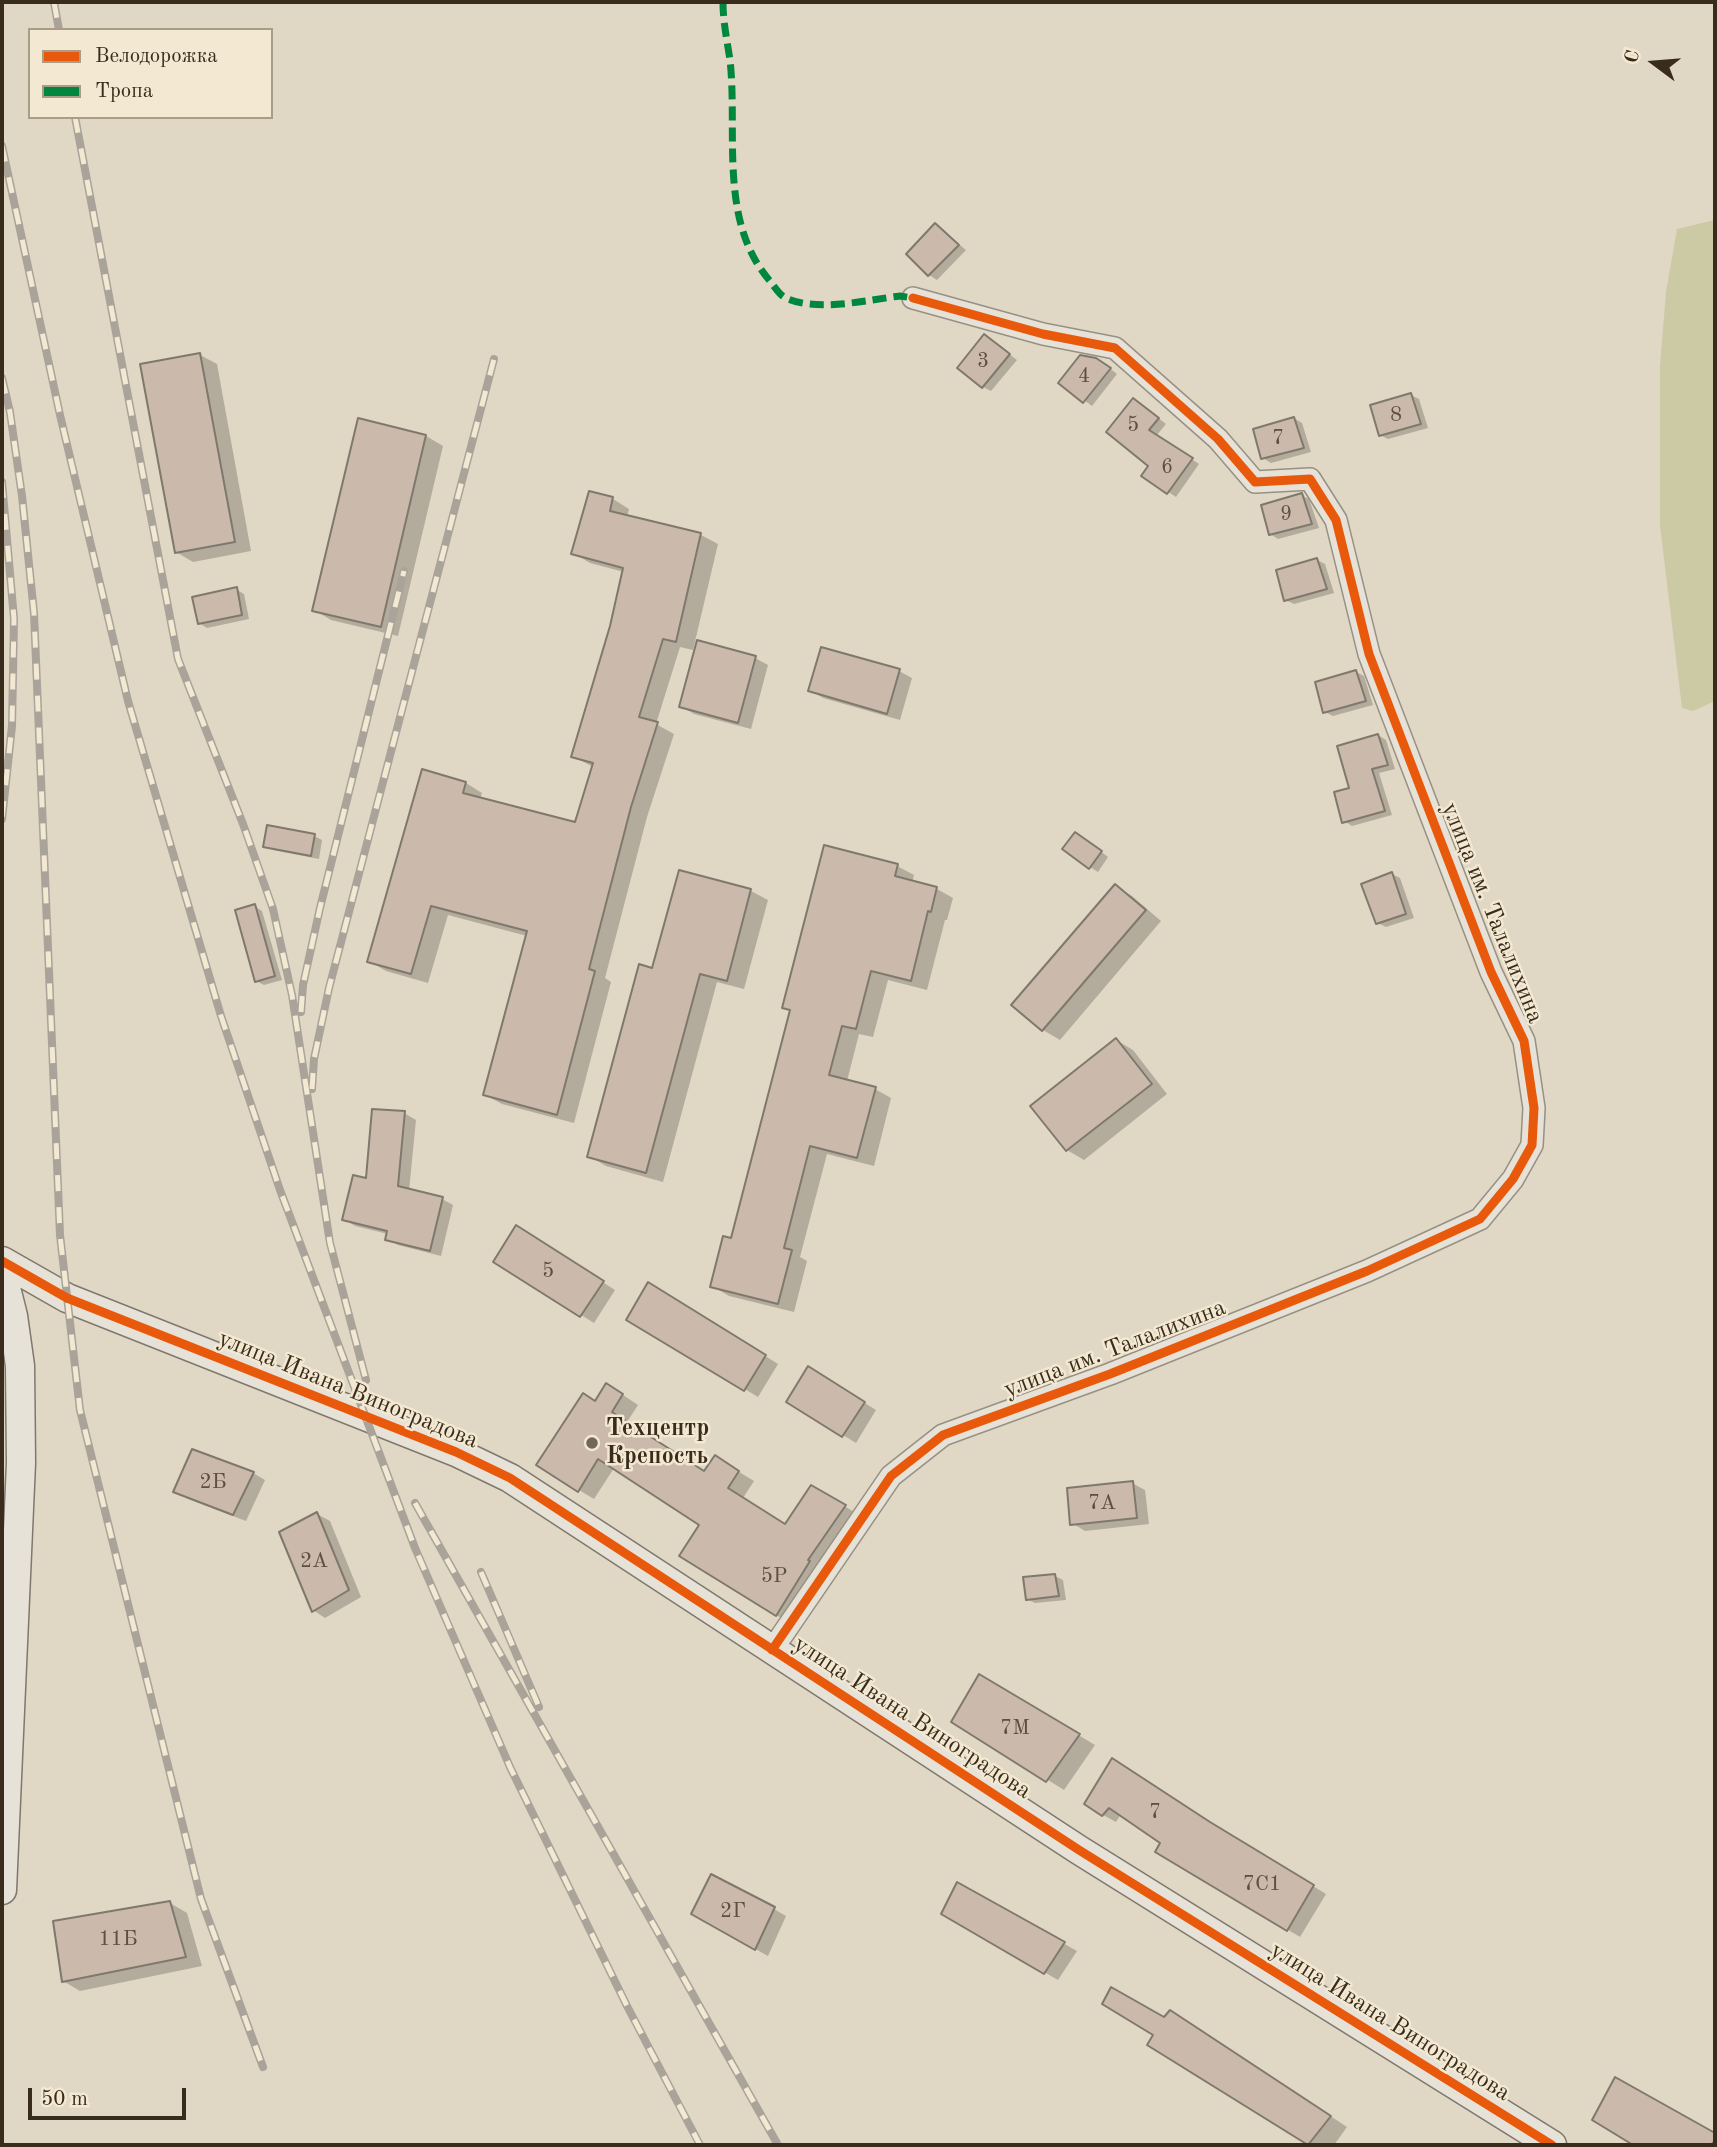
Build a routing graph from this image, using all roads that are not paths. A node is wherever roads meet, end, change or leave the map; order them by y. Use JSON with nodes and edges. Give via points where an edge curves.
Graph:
{"nodes":[{"id":1,"x":913,"y":298,"type":"dead end"},
{"id":2,"x":2,"y":1261,"type":"edge"},
{"id":3,"x":2,"y":1272,"type":"edge"},
{"id":4,"x":772,"y":1650,"type":"junction"},
{"id":5,"x":2,"y":1890,"type":"edge"},
{"id":6,"x":1552,"y":2145,"type":"edge"}],
"edges":[{"from":1,"to":4,"type":"street","name":"улица им. Талалихина","via":[[1043,334],[1115,348],[1218,439],[1255,482],[1310,479],[1336,520],[1369,654],[1491,972],[1524,1041],[1534,1108],[1532,1144],[1513,1179],[1480,1219],[1367,1271],[943,1436],[891,1476]]},
{"from":2,"to":4,"type":"street","name":"улица Ивана Виноградова","via":[[66,1298],[456,1452],[510,1478]]},
{"from":3,"to":5,"type":"street","via":[[17,1343],[22,1399]]},
{"from":4,"to":6,"type":"street","name":"улица Ивана Виноградова","via":[[1091,1858]]}]}
